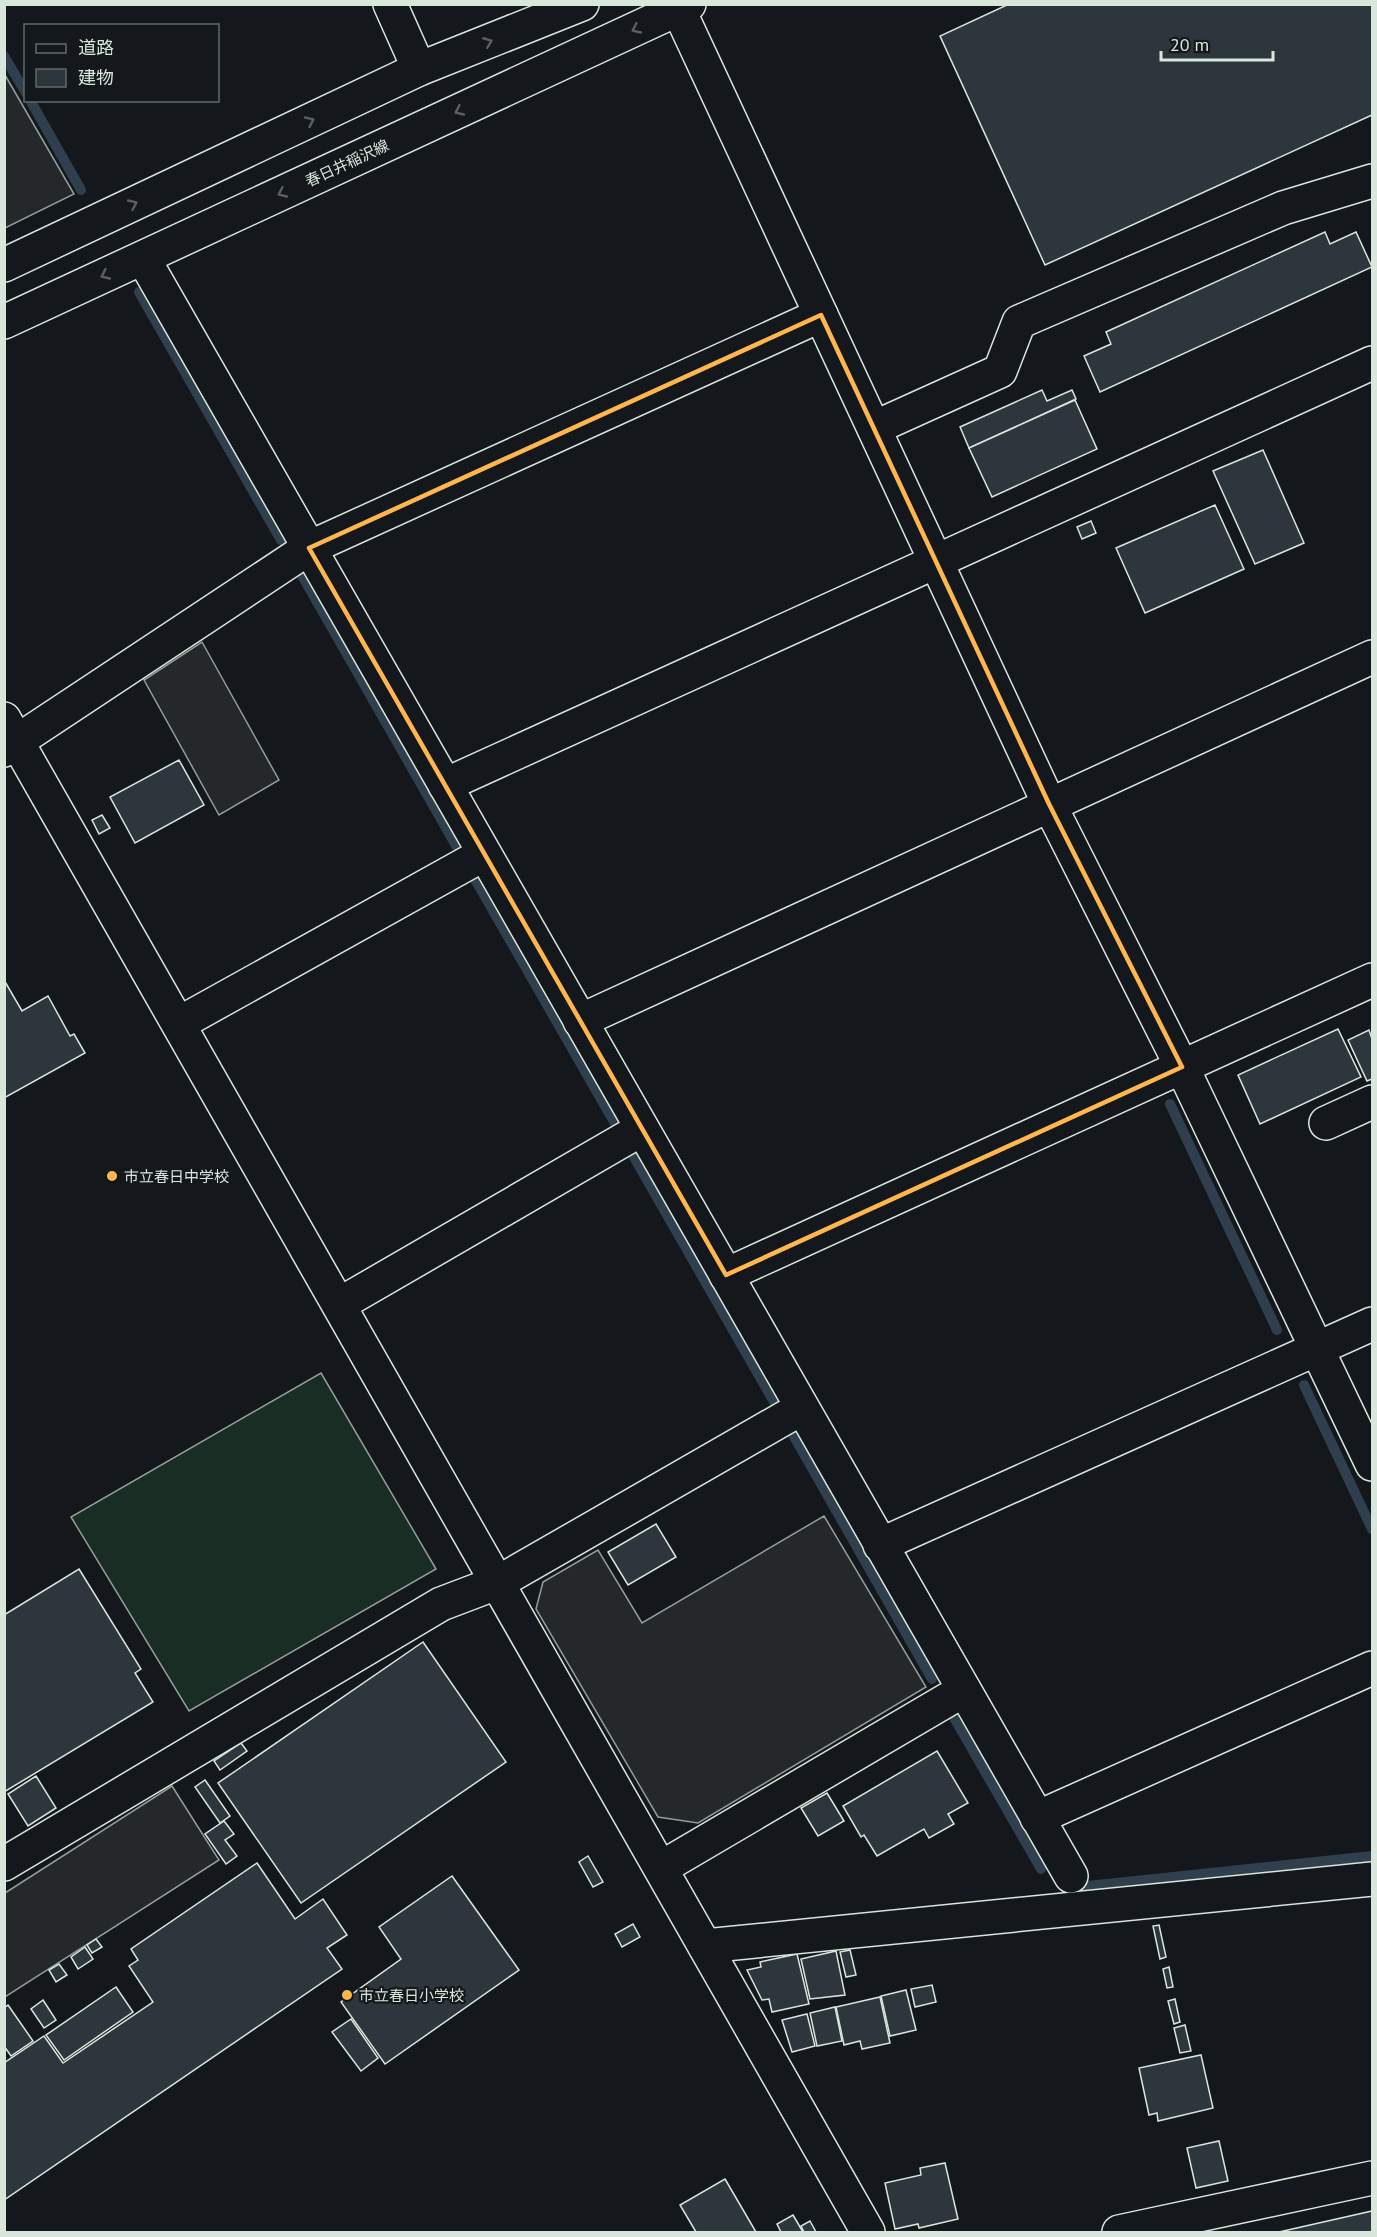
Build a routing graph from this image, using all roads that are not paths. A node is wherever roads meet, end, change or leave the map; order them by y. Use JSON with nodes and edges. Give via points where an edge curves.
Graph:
{"nodes":[{"id":1,"x":390,"y":4,"type":"edge"},
{"id":2,"x":582,"y":4,"type":"edge"},
{"id":3,"x":681,"y":6,"type":"edge"},
{"id":4,"x":419,"y":69,"type":"junction"},
{"id":5,"x":1372,"y":181,"type":"edge"},
{"id":6,"x":143,"y":258,"type":"junction"},
{"id":7,"x":4,"y":265,"type":"edge"},
{"id":8,"x":821,"y":315,"type":"junction"},
{"id":9,"x":4,"y":322,"type":"edge"},
{"id":10,"x":1372,"y":363,"type":"edge"},
{"id":11,"x":874,"y":428,"type":"junction"},
{"id":12,"x":309,"y":548,"type":"junction"},
{"id":13,"x":936,"y":562,"type":"junction"},
{"id":14,"x":1372,"y":657,"type":"edge"},
{"id":15,"x":9,"y":737,"type":"edge"},
{"id":16,"x":445,"y":785,"type":"junction"},
{"id":17,"x":1049,"y":804,"type":"junction"},
{"id":18,"x":484,"y":854,"type":"junction"},
{"id":19,"x":1372,"y":980,"type":"edge"},
{"id":20,"x":580,"y":1021,"type":"junction"},
{"id":21,"x":180,"y":1023,"type":"junction"},
{"id":22,"x":1182,"y":1067,"type":"junction"},
{"id":23,"x":1372,"y":1101,"type":"edge"},
{"id":24,"x":1326,"y":1123,"type":"dead end"},
{"id":25,"x":642,"y":1129,"type":"junction"},
{"id":26,"x":726,"y":1275,"type":"junction"},
{"id":27,"x":340,"y":1304,"type":"junction"},
{"id":28,"x":1372,"y":1324,"type":"edge"},
{"id":29,"x":1318,"y":1348,"type":"junction"},
{"id":30,"x":802,"y":1408,"type":"junction"},
{"id":31,"x":1372,"y":1464,"type":"edge"},
{"id":32,"x":880,"y":1545,"type":"junction"},
{"id":33,"x":499,"y":1582,"type":"junction"},
{"id":34,"x":1372,"y":1668,"type":"edge"},
{"id":35,"x":964,"y":1690,"type":"junction"},
{"id":36,"x":1037,"y":1818,"type":"junction"},
{"id":37,"x":4,"y":1864,"type":"edge"},
{"id":38,"x":661,"y":1868,"type":"junction"},
{"id":39,"x":1071,"y":1876,"type":"dead end"},
{"id":40,"x":1372,"y":1879,"type":"edge"},
{"id":41,"x":705,"y":1946,"type":"junction"},
{"id":42,"x":1372,"y":2178,"type":"edge"},
{"id":43,"x":868,"y":2232,"type":"edge"},
{"id":44,"x":1119,"y":2232,"type":"edge"}],
"edges":[{"from":1,"to":4,"type":"street"},
{"from":4,"to":2,"type":"street","one_way":true},
{"from":3,"to":6,"type":"street","name":"春日井稲沢線","one_way":true},
{"from":3,"to":8,"type":"street"},
{"from":7,"to":4,"type":"street","one_way":true},
{"from":5,"to":11,"type":"street","via":[[1283,208],[1019,322],[1000,371]]},
{"from":6,"to":9,"type":"street","name":"春日井稲沢線","one_way":true},
{"from":6,"to":12,"type":"street"},
{"from":8,"to":11,"type":"street"},
{"from":8,"to":12,"type":"street"},
{"from":10,"to":13,"type":"street"},
{"from":11,"to":13,"type":"street"},
{"from":12,"to":15,"type":"street"},
{"from":12,"to":16,"type":"street"},
{"from":13,"to":16,"type":"street"},
{"from":13,"to":17,"type":"street"},
{"from":14,"to":17,"type":"street"},
{"from":15,"to":21,"type":"street"},
{"from":16,"to":18,"type":"street"},
{"from":17,"to":20,"type":"street"},
{"from":17,"to":22,"type":"street"},
{"from":18,"to":20,"type":"street"},
{"from":18,"to":21,"type":"street"},
{"from":19,"to":22,"type":"street"},
{"from":20,"to":25,"type":"street"},
{"from":21,"to":27,"type":"street"},
{"from":22,"to":26,"type":"street"},
{"from":22,"to":29,"type":"street"},
{"from":23,"to":24,"type":"street"},
{"from":25,"to":26,"type":"street"},
{"from":25,"to":27,"type":"street"},
{"from":26,"to":30,"type":"street"},
{"from":27,"to":33,"type":"street"},
{"from":28,"to":29,"type":"street"},
{"from":29,"to":31,"type":"street"},
{"from":29,"to":32,"type":"street"},
{"from":30,"to":32,"type":"street"},
{"from":30,"to":33,"type":"street"},
{"from":32,"to":35,"type":"street"},
{"from":33,"to":37,"type":"street","via":[[441,1604]]},
{"from":33,"to":38,"type":"street"},
{"from":34,"to":36,"type":"street"},
{"from":35,"to":36,"type":"street"},
{"from":35,"to":38,"type":"street"},
{"from":36,"to":39,"type":"street"},
{"from":38,"to":41,"type":"street"},
{"from":40,"to":41,"type":"street"},
{"from":41,"to":43,"type":"street"},
{"from":42,"to":44,"type":"street"}]}
